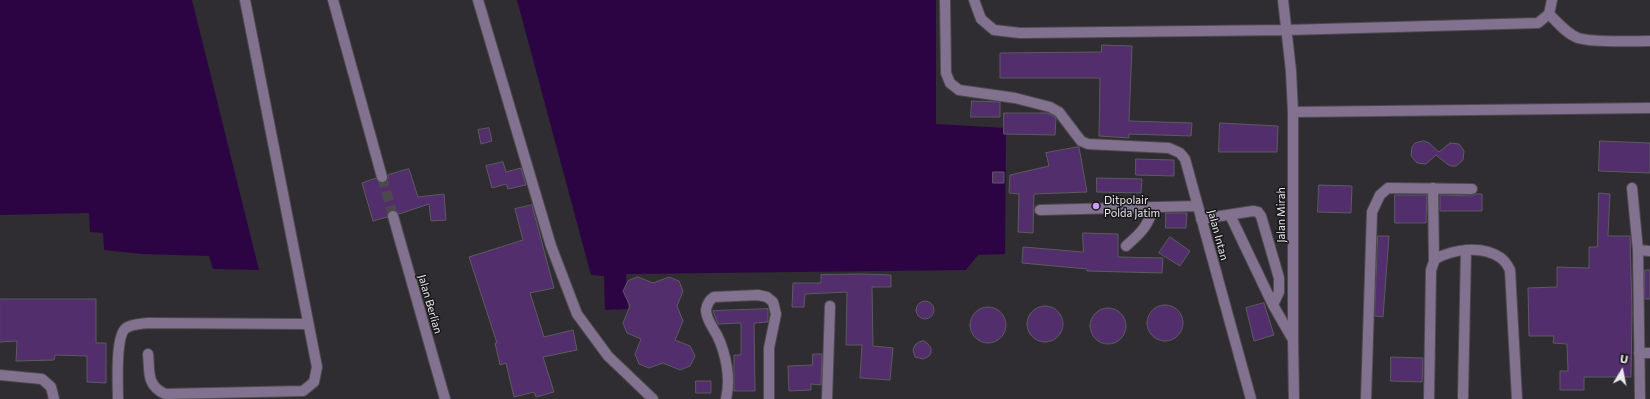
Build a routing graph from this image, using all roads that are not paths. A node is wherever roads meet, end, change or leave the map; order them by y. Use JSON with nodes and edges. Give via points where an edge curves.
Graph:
{"nodes":[{"id":1,"x":245,"y":0,"type":"edge"},
{"id":2,"x":333,"y":0,"type":"edge"},
{"id":3,"x":478,"y":0,"type":"edge"},
{"id":4,"x":944,"y":0,"type":"edge"},
{"id":5,"x":974,"y":0,"type":"edge"},
{"id":6,"x":1283,"y":0,"type":"edge"},
{"id":7,"x":1552,"y":0,"type":"edge"},
{"id":8,"x":1549,"y":14,"type":"junction"},
{"id":9,"x":1287,"y":30,"type":"junction"},
{"id":10,"x":1650,"y":41,"type":"edge"},
{"id":11,"x":1650,"y":108,"type":"edge"},
{"id":12,"x":1293,"y":112,"type":"junction"},
{"id":13,"x":382,"y":177,"type":"tunnel mouth"},
{"id":14,"x":1433,"y":188,"type":"junction"},
{"id":15,"x":1632,"y":188,"type":"dead end"},
{"id":16,"x":1472,"y":189,"type":"dead end"},
{"id":17,"x":1198,"y":206,"type":"junction"},
{"id":18,"x":1154,"y":207,"type":"junction"},
{"id":19,"x":1040,"y":210,"type":"dead end"},
{"id":20,"x":1230,"y":215,"type":"junction"},
{"id":21,"x":393,"y":216,"type":"tunnel mouth"},
{"id":22,"x":1201,"y":219,"type":"junction"},
{"id":23,"x":1126,"y":246,"type":"dead end"},
{"id":24,"x":1466,"y":250,"type":"junction"},
{"id":25,"x":1638,"y":250,"type":"junction"},
{"id":26,"x":1650,"y":251,"type":"edge"},
{"id":27,"x":1434,"y":262,"type":"junction"},
{"id":28,"x":1273,"y":305,"type":"junction"},
{"id":29,"x":830,"y":306,"type":"dead end"},
{"id":30,"x":308,"y":324,"type":"junction"},
{"id":31,"x":1292,"y":339,"type":"junction"},
{"id":32,"x":1639,"y":353,"type":"junction"},
{"id":33,"x":1650,"y":353,"type":"edge"},
{"id":34,"x":148,"y":354,"type":"dead end"},
{"id":35,"x":0,"y":375,"type":"edge"},
{"id":36,"x":1463,"y":397,"type":"dead end"},
{"id":37,"x":54,"y":399,"type":"edge"},
{"id":38,"x":118,"y":399,"type":"edge"},
{"id":39,"x":445,"y":399,"type":"edge"},
{"id":40,"x":653,"y":399,"type":"edge"},
{"id":41,"x":726,"y":399,"type":"edge"},
{"id":42,"x":769,"y":399,"type":"edge"},
{"id":43,"x":827,"y":399,"type":"edge"},
{"id":44,"x":1251,"y":399,"type":"edge"},
{"id":45,"x":1294,"y":399,"type":"edge"},
{"id":46,"x":1366,"y":399,"type":"edge"},
{"id":47,"x":1428,"y":399,"type":"edge"},
{"id":48,"x":1517,"y":399,"type":"edge"},
{"id":49,"x":1640,"y":399,"type":"edge"}],
"edges":[{"from":1,"to":30,"type":"lane"},
{"from":2,"to":13,"type":"lane"},
{"from":3,"to":40,"type":"lane","via":[[548,239],[577,314],[608,356]]},
{"from":4,"to":17,"type":"lane","name":"Jalan Intan","via":[[946,73],[950,83],[959,90],[1015,98],[1050,107],[1060,112],[1081,141],[1088,144],[1169,148],[1180,152],[1185,159]]},
{"from":5,"to":9,"type":"lane","via":[[981,19],[994,30],[1020,33]]},
{"from":6,"to":9,"type":"lane","name":"Jalan Mirah"},
{"from":7,"to":8,"type":"lane"},
{"from":8,"to":9,"type":"lane","via":[[1538,22]]},
{"from":8,"to":10,"type":"lane","via":[[1578,38]]},
{"from":9,"to":12,"type":"lane","name":"Jalan Mirah"},
{"from":11,"to":12,"type":"lane"},
{"from":12,"to":31,"type":"lane","name":"Jalan Mirah"},
{"from":14,"to":16,"type":"lane"},
{"from":14,"to":27,"type":"lane"},
{"from":14,"to":46,"type":"lane","via":[[1388,188],[1380,195],[1372,212]]},
{"from":15,"to":25,"type":"lane"},
{"from":17,"to":18,"type":"lane"},
{"from":17,"to":22,"type":"lane","name":"Jalan Intan"},
{"from":18,"to":19,"type":"lane"},
{"from":18,"to":23,"type":"lane","via":[[1144,230]]},
{"from":20,"to":22,"type":"lane"},
{"from":20,"to":28,"type":"lane"},
{"from":20,"to":28,"type":"lane","via":[[1253,211],[1261,216],[1279,278],[1279,292]]},
{"from":21,"to":39,"type":"lane","name":"Jalan Berlian"},
{"from":22,"to":44,"type":"lane","name":"Jalan Intan"},
{"from":24,"to":27,"type":"lane","via":[[1445,254]]},
{"from":24,"to":36,"type":"lane"},
{"from":24,"to":48,"type":"lane","via":[[1488,252],[1502,258],[1510,270]]},
{"from":25,"to":26,"type":"lane"},
{"from":25,"to":32,"type":"lane"},
{"from":27,"to":47,"type":"lane","via":[[1431,270]]},
{"from":28,"to":31,"type":"lane"},
{"from":29,"to":43,"type":"lane"},
{"from":30,"to":34,"type":"lane","via":[[317,367],[314,382],[303,391],[165,394],[151,383]]},
{"from":30,"to":38,"type":"lane","via":[[148,323],[128,327],[122,332],[118,355]]},
{"from":31,"to":45,"type":"lane","name":"Jalan Mirah"},
{"from":32,"to":33,"type":"lane"},
{"from":32,"to":49,"type":"lane"},
{"from":35,"to":37,"type":"lane","via":[[42,379],[51,387]]},
{"from":41,"to":42,"type":"lane","via":[[729,379],[722,347],[707,317],[708,301],[714,297],[758,295],[773,302],[776,314],[769,348]]}]}
